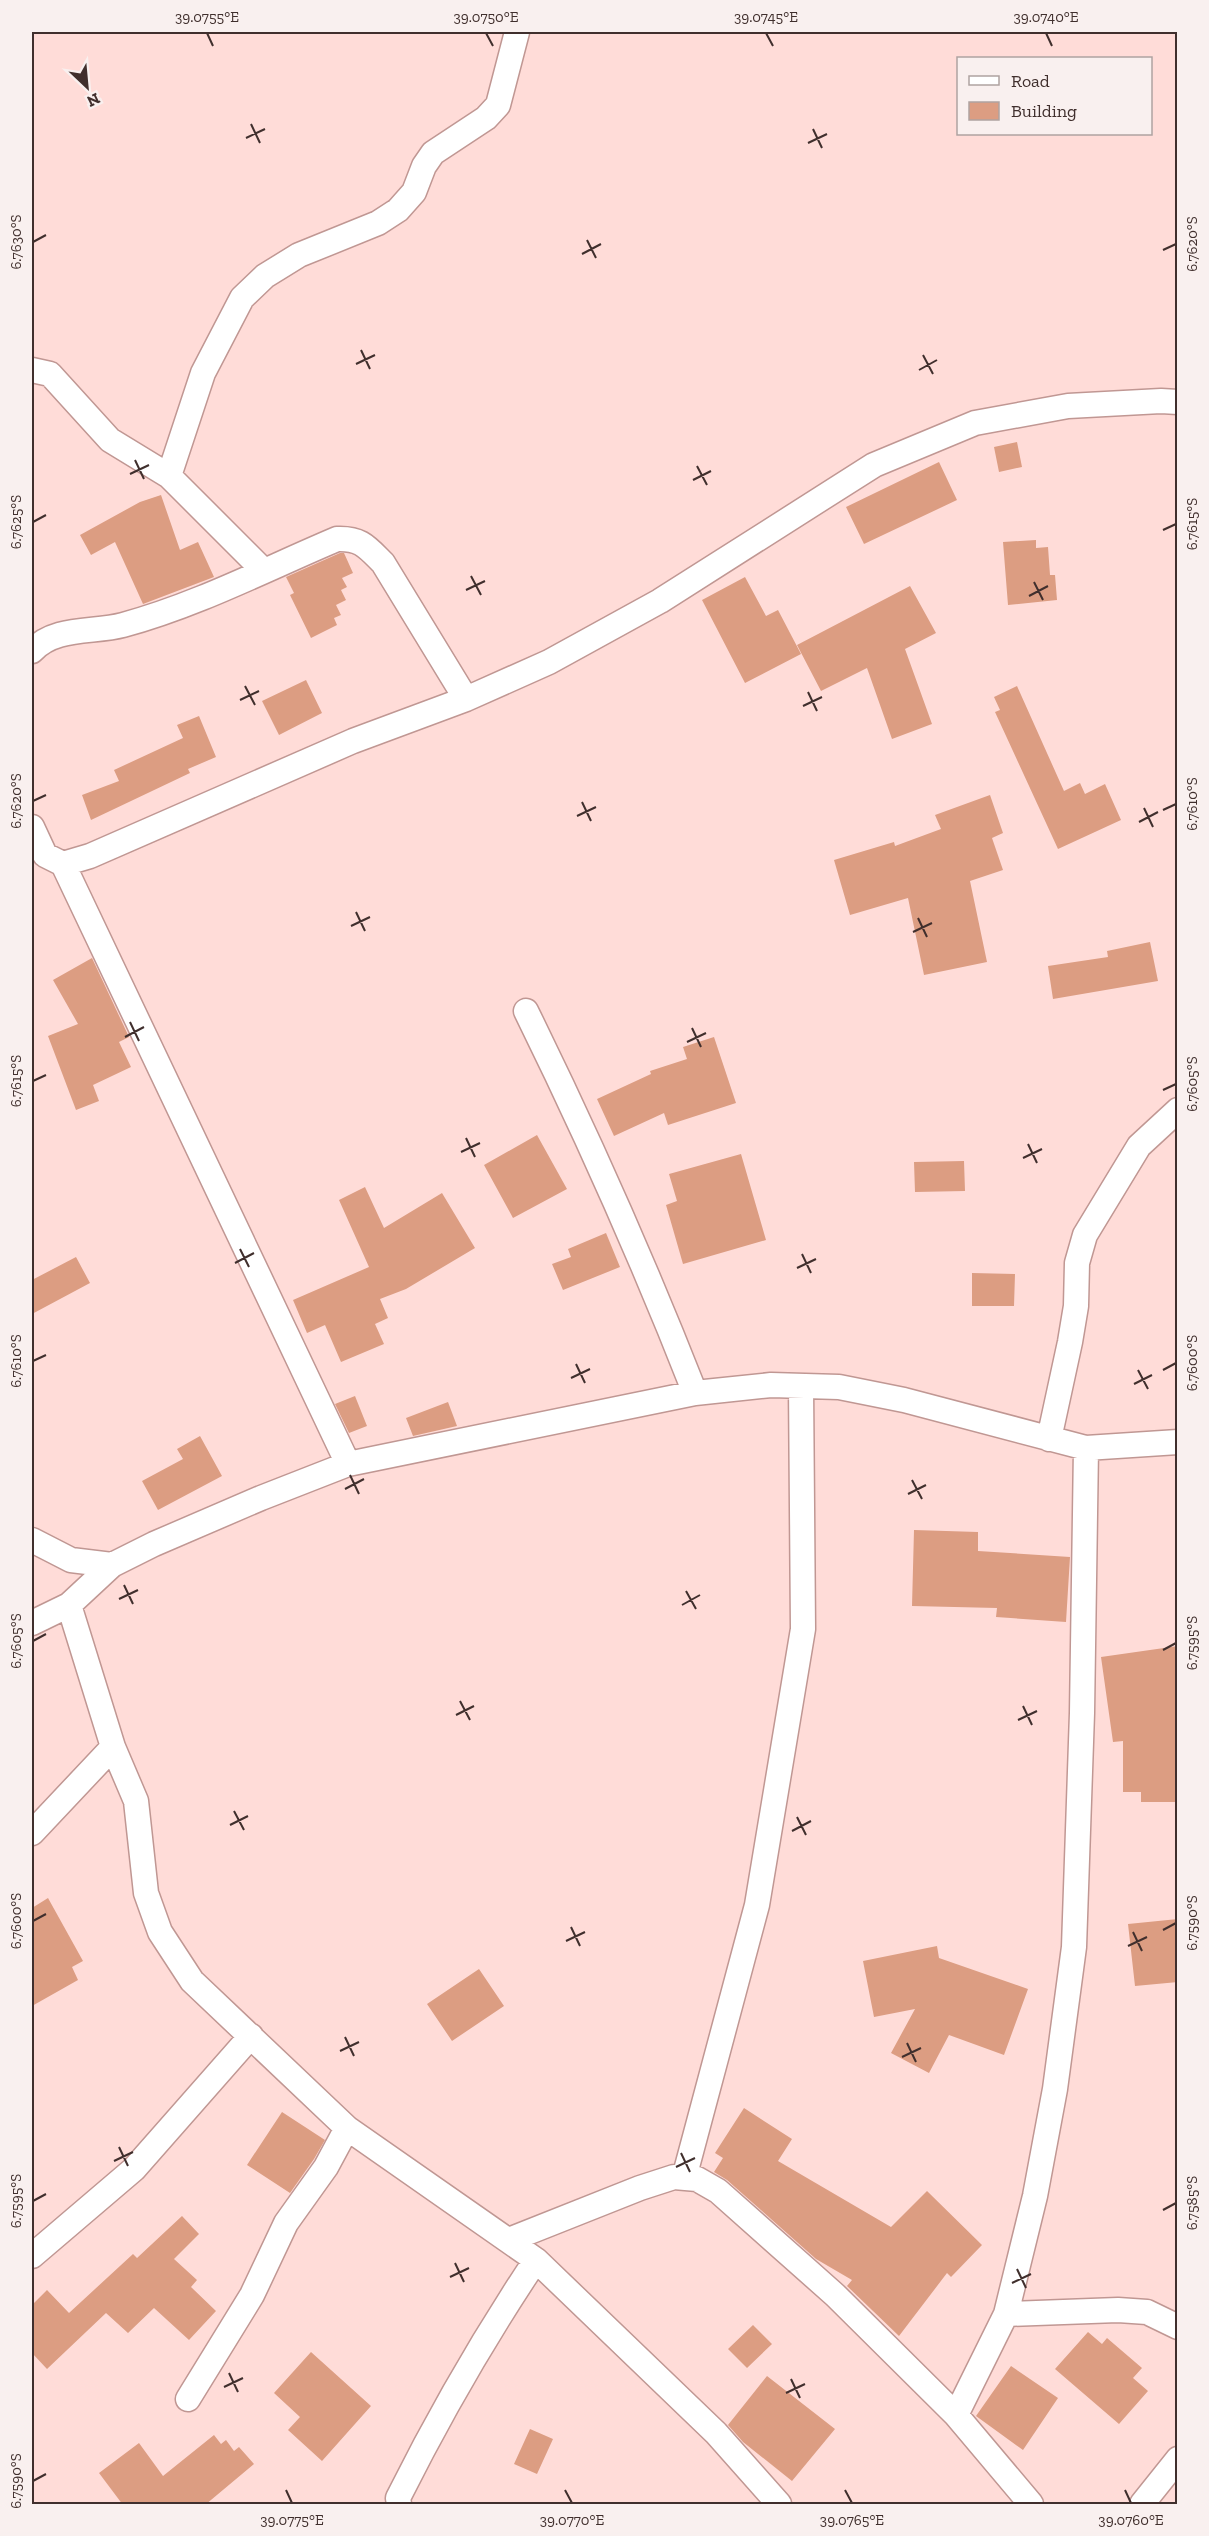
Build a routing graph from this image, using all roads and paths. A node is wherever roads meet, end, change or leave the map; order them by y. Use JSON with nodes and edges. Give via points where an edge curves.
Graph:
{"nodes":[{"id":1,"x":517,"y":32,"type":"edge"},
{"id":2,"x":32,"y":370,"type":"edge"},
{"id":3,"x":1178,"y":402,"type":"edge"},
{"id":4,"x":169,"y":476,"type":"junction"},
{"id":5,"x":263,"y":570,"type":"junction"},
{"id":6,"x":32,"y":651,"type":"edge"},
{"id":7,"x":466,"y":699,"type":"junction"},
{"id":8,"x":32,"y":827,"type":"edge"},
{"id":9,"x":63,"y":864,"type":"junction"},
{"id":10,"x":526,"y":1011,"type":"dead end"},
{"id":11,"x":1178,"y":1110,"type":"edge"},
{"id":12,"x":801,"y":1386,"type":"junction"},
{"id":13,"x":695,"y":1393,"type":"junction"},
{"id":14,"x":1049,"y":1439,"type":"junction"},
{"id":15,"x":1178,"y":1442,"type":"edge"},
{"id":16,"x":1086,"y":1448,"type":"junction"},
{"id":17,"x":348,"y":1464,"type":"junction"},
{"id":18,"x":32,"y":1540,"type":"edge"},
{"id":19,"x":112,"y":1565,"type":"junction"},
{"id":20,"x":69,"y":1605,"type":"junction"},
{"id":21,"x":32,"y":1623,"type":"edge"},
{"id":22,"x":113,"y":1747,"type":"junction"},
{"id":23,"x":32,"y":1833,"type":"edge"},
{"id":24,"x":251,"y":2036,"type":"junction"},
{"id":25,"x":347,"y":2128,"type":"junction"},
{"id":26,"x":684,"y":2178,"type":"junction"},
{"id":27,"x":509,"y":2240,"type":"junction"},
{"id":28,"x":32,"y":2256,"type":"edge"},
{"id":29,"x":536,"y":2260,"type":"junction"},
{"id":30,"x":1006,"y":2314,"type":"junction"},
{"id":31,"x":1178,"y":2327,"type":"edge"},
{"id":32,"x":188,"y":2399,"type":"dead end"},
{"id":33,"x":956,"y":2415,"type":"junction"},
{"id":34,"x":1178,"y":2459,"type":"edge"},
{"id":35,"x":399,"y":2505,"type":"edge"},
{"id":36,"x":780,"y":2505,"type":"edge"},
{"id":37,"x":1031,"y":2505,"type":"edge"},
{"id":38,"x":1142,"y":2505,"type":"edge"}],
"edges":[{"from":1,"to":4,"type":"street","via":[[498,105],[486,118],[433,153],[414,192],[398,210],[378,223],[298,255],[265,276],[242,298],[203,372]]},
{"from":2,"to":4,"type":"street","via":[[50,374],[110,440]]},
{"from":3,"to":7,"type":"street","via":[[1068,406],[975,423],[924,444],[874,465],[660,601],[549,662]]},
{"from":4,"to":5,"type":"street"},
{"from":5,"to":6,"type":"street","via":[[154,616],[117,627],[62,634]]},
{"from":5,"to":7,"type":"street","via":[[337,538],[352,538],[364,545],[383,563]]},
{"from":7,"to":9,"type":"street","via":[[353,741],[90,856]]},
{"from":8,"to":9,"type":"street","via":[[45,855]]},
{"from":9,"to":17,"type":"street"},
{"from":10,"to":13,"type":"street","via":[[647,1272]]},
{"from":11,"to":14,"type":"street","via":[[1139,1146],[1085,1235],[1077,1263],[1071,1342]]},
{"from":12,"to":13,"type":"street"},
{"from":12,"to":14,"type":"street","via":[[839,1387],[904,1400]]},
{"from":12,"to":26,"type":"street","via":[[803,1629],[757,1905]]},
{"from":13,"to":17,"type":"street"},
{"from":14,"to":16,"type":"street"},
{"from":15,"to":16,"type":"street"},
{"from":16,"to":30,"type":"street","via":[[1074,1947],[1055,2089],[1035,2196]]},
{"from":17,"to":19,"type":"street"},
{"from":18,"to":19,"type":"street","via":[[71,1560]]},
{"from":19,"to":20,"type":"street"},
{"from":20,"to":21,"type":"street"},
{"from":20,"to":22,"type":"street"},
{"from":22,"to":23,"type":"street"},
{"from":22,"to":24,"type":"street","via":[[136,1801],[146,1893],[160,1932],[192,1981]]},
{"from":24,"to":25,"type":"street"},
{"from":24,"to":28,"type":"street","via":[[134,2169]]},
{"from":25,"to":27,"type":"street"},
{"from":25,"to":32,"type":"street","via":[[327,2167],[286,2223],[252,2295]]},
{"from":26,"to":27,"type":"street","via":[[674,2177],[640,2188]]},
{"from":26,"to":33,"type":"street","via":[[697,2179],[718,2192],[835,2295]]},
{"from":27,"to":29,"type":"street"},
{"from":29,"to":35,"type":"street","via":[[505,2306],[421,2453],[398,2498]]},
{"from":29,"to":36,"type":"street","via":[[716,2433]]},
{"from":30,"to":31,"type":"street","via":[[1147,2312]]},
{"from":30,"to":33,"type":"street"},
{"from":33,"to":37,"type":"street"},
{"from":34,"to":38,"type":"street"}]}
